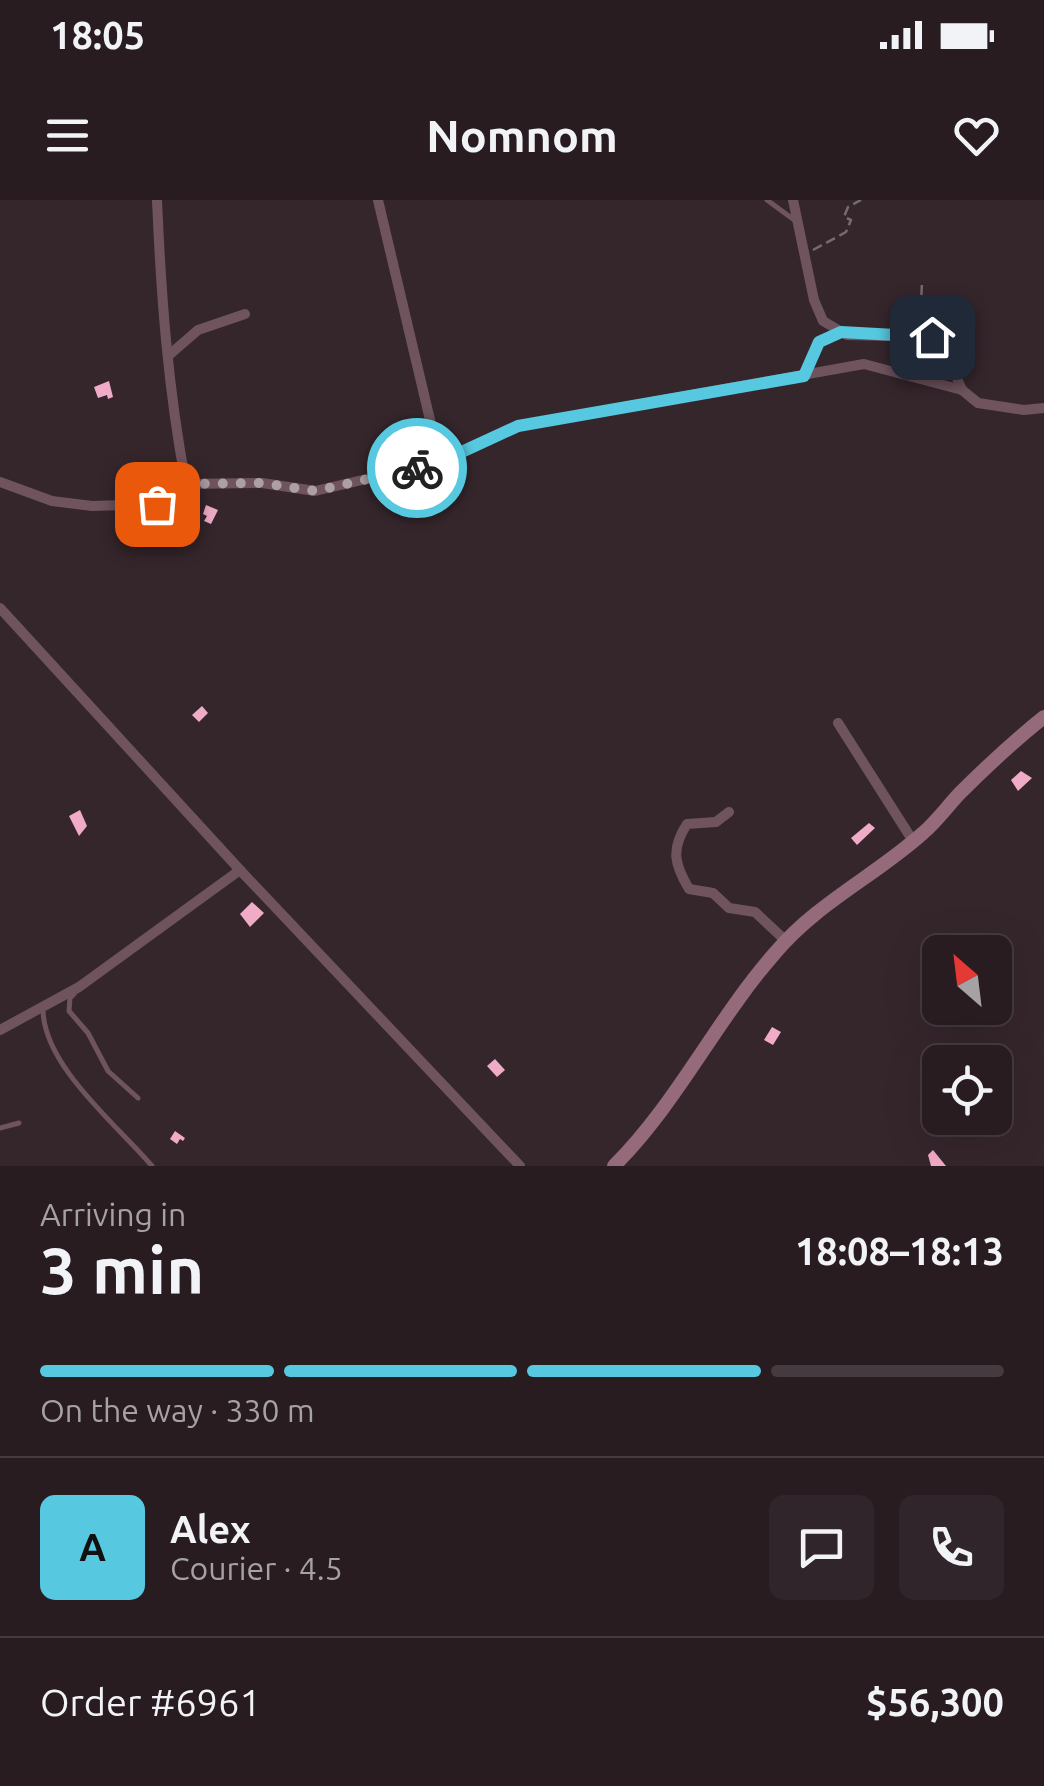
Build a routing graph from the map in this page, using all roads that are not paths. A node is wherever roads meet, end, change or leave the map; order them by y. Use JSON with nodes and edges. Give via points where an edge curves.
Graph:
{"nodes":[{"id":1,"x":157,"y":200,"type":"edge"},
{"id":2,"x":378,"y":200,"type":"edge"},
{"id":3,"x":767,"y":200,"type":"edge"},
{"id":4,"x":793,"y":200,"type":"edge"},
{"id":5,"x":798,"y":223,"type":"junction"},
{"id":6,"x":245,"y":314,"type":"dead end"},
{"id":7,"x":841,"y":332,"type":"junction"},
{"id":8,"x":168,"y":356,"type":"junction"},
{"id":9,"x":804,"y":376,"type":"junction"},
{"id":10,"x":962,"y":390,"type":"junction"},
{"id":11,"x":1044,"y":408,"type":"edge"},
{"id":12,"x":440,"y":462,"type":"junction"},
{"id":13,"x":0,"y":482,"type":"edge"},
{"id":14,"x":186,"y":484,"type":"junction"},
{"id":15,"x":0,"y":608,"type":"edge"},
{"id":16,"x":1044,"y":717,"type":"edge"},
{"id":17,"x":838,"y":724,"type":"dead end"},
{"id":18,"x":729,"y":812,"type":"dead end"},
{"id":19,"x":912,"y":842,"type":"junction"},
{"id":20,"x":240,"y":870,"type":"junction"},
{"id":21,"x":786,"y":941,"type":"junction"},
{"id":22,"x":79,"y":988,"type":"junction"},
{"id":23,"x":43,"y":1006,"type":"junction"},
{"id":24,"x":0,"y":1030,"type":"edge"},
{"id":25,"x":138,"y":1098,"type":"dead end"},
{"id":26,"x":19,"y":1123,"type":"dead end"},
{"id":27,"x":0,"y":1128,"type":"edge"},
{"id":28,"x":152,"y":1166,"type":"edge"},
{"id":29,"x":520,"y":1166,"type":"edge"},
{"id":30,"x":614,"y":1166,"type":"edge"}],
"edges":[{"from":1,"to":8,"type":"street"},
{"from":2,"to":12,"type":"street"},
{"from":3,"to":5,"type":"lane"},
{"from":4,"to":5,"type":"street"},
{"from":5,"to":7,"type":"street","via":[[814,300],[823,321]]},
{"from":6,"to":8,"type":"street","via":[[198,330]]},
{"from":7,"to":9,"type":"street","via":[[819,342]]},
{"from":7,"to":10,"type":"street","via":[[941,341]]},
{"from":8,"to":14,"type":"street"},
{"from":9,"to":10,"type":"street","via":[[864,364]]},
{"from":9,"to":12,"type":"street","via":[[518,426]]},
{"from":10,"to":11,"type":"street","via":[[978,402]]},
{"from":12,"to":14,"type":"street","via":[[315,491],[262,483]]},
{"from":13,"to":14,"type":"street","via":[[52,502],[92,506],[157,504]]},
{"from":15,"to":20,"type":"street"},
{"from":16,"to":19,"type":"street"},
{"from":17,"to":19,"type":"street"},
{"from":18,"to":21,"type":"street","via":[[716,822],[687,824],[675,865],[690,889],[755,912]]},
{"from":19,"to":21,"type":"street"},
{"from":20,"to":22,"type":"street"},
{"from":20,"to":29,"type":"street"},
{"from":21,"to":30,"type":"street"},
{"from":22,"to":23,"type":"street"},
{"from":22,"to":25,"type":"lane","via":[[70,1011],[108,1071]]},
{"from":23,"to":24,"type":"street"},
{"from":23,"to":28,"type":"lane","via":[[43,1028],[64,1069]]},
{"from":26,"to":27,"type":"lane"}]}
